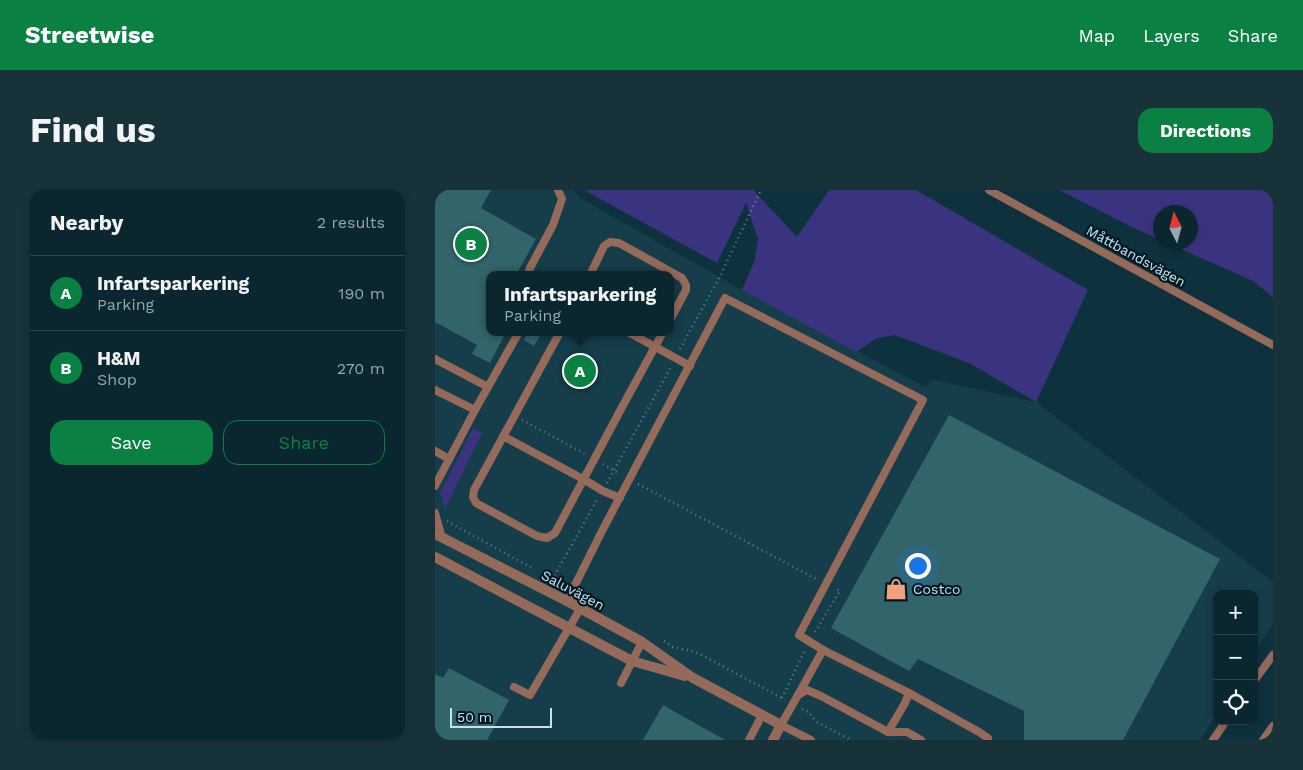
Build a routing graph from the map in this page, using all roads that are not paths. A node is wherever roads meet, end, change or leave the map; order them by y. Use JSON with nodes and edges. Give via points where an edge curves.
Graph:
{"nodes":[{"id":1,"x":558,"y":190,"type":"edge"},
{"id":2,"x":989,"y":190,"type":"edge"},
{"id":3,"x":529,"y":271,"type":"edge"},
{"id":4,"x":592,"y":271,"type":"edge"},
{"id":5,"x":669,"y":271,"type":"edge"},
{"id":6,"x":674,"y":274,"type":"edge"},
{"id":7,"x":674,"y":312,"type":"edge"},
{"id":8,"x":517,"y":336,"type":"edge"},
{"id":9,"x":558,"y":336,"type":"edge"},
{"id":10,"x":635,"y":336,"type":"edge"},
{"id":11,"x":661,"y":336,"type":"edge"},
{"id":12,"x":1272,"y":344,"type":"edge"},
{"id":13,"x":655,"y":347,"type":"junction"},
{"id":14,"x":435,"y":359,"type":"edge"},
{"id":15,"x":690,"y":366,"type":"junction"},
{"id":16,"x":488,"y":387,"type":"junction"},
{"id":17,"x":435,"y":390,"type":"edge"},
{"id":18,"x":475,"y":410,"type":"junction"},
{"id":19,"x":503,"y":436,"type":"junction"},
{"id":20,"x":435,"y":451,"type":"edge"},
{"id":21,"x":449,"y":459,"type":"junction"},
{"id":22,"x":583,"y":479,"type":"junction"},
{"id":23,"x":435,"y":486,"type":"edge"},
{"id":24,"x":620,"y":498,"type":"junction"},
{"id":25,"x":435,"y":513,"type":"edge"},
{"id":26,"x":438,"y":536,"type":"edge"},
{"id":27,"x":435,"y":557,"type":"edge"},
{"id":28,"x":567,"y":601,"type":"junction"},
{"id":29,"x":580,"y":609,"type":"junction"},
{"id":30,"x":569,"y":628,"type":"junction"},
{"id":31,"x":642,"y":642,"type":"junction"},
{"id":32,"x":823,"y":650,"type":"junction"},
{"id":33,"x":1273,"y":655,"type":"edge"},
{"id":34,"x":632,"y":661,"type":"junction"},
{"id":35,"x":693,"y":678,"type":"junction"},
{"id":36,"x":1255,"y":680,"type":"edge"},
{"id":37,"x":621,"y":683,"type":"dead end"},
{"id":38,"x":513,"y":687,"type":"dead end"},
{"id":39,"x":909,"y":693,"type":"junction"},
{"id":40,"x":798,"y":695,"type":"junction"},
{"id":41,"x":763,"y":715,"type":"junction"},
{"id":42,"x":781,"y":725,"type":"junction"},
{"id":43,"x":1223,"y":725,"type":"edge"},
{"id":44,"x":1273,"y":726,"type":"edge"},
{"id":45,"x":888,"y":732,"type":"junction"},
{"id":46,"x":749,"y":740,"type":"edge"},
{"id":47,"x":773,"y":740,"type":"edge"},
{"id":48,"x":811,"y":740,"type":"edge"},
{"id":49,"x":921,"y":740,"type":"edge"},
{"id":50,"x":989,"y":740,"type":"edge"},
{"id":51,"x":1213,"y":740,"type":"edge"},
{"id":52,"x":1263,"y":740,"type":"edge"}],
"edges":[{"from":1,"to":3,"type":"lane","via":[[562,200],[553,225]]},
{"from":2,"to":12,"type":"lane","name":"Måttbandsvägen"},
{"from":4,"to":5,"type":"lane","via":[[604,246],[610,242],[619,243]]},
{"from":6,"to":7,"type":"lane","via":[[686,284]]},
{"from":8,"to":16,"type":"lane"},
{"from":9,"to":19,"type":"lane"},
{"from":10,"to":13,"type":"lane"},
{"from":11,"to":13,"type":"lane"},
{"from":13,"to":15,"type":"lane"},
{"from":13,"to":22,"type":"lane"},
{"from":14,"to":16,"type":"lane"},
{"from":15,"to":24,"type":"lane"},
{"from":15,"to":32,"type":"lane","via":[[725,298],[923,400],[799,635]]},
{"from":16,"to":18,"type":"lane"},
{"from":17,"to":18,"type":"lane"},
{"from":18,"to":21,"type":"lane"},
{"from":19,"to":22,"type":"lane"},
{"from":19,"to":22,"type":"lane","via":[[474,490],[476,504],[537,536],[547,538],[555,533]]},
{"from":20,"to":21,"type":"lane"},
{"from":21,"to":23,"type":"lane"},
{"from":22,"to":24,"type":"lane"},
{"from":24,"to":28,"type":"lane"},
{"from":25,"to":26,"type":"lane"},
{"from":26,"to":28,"type":"street","name":"Saluvägen"},
{"from":27,"to":30,"type":"street","name":"Saluvägen"},
{"from":28,"to":29,"type":"street","name":"Saluvägen"},
{"from":29,"to":30,"type":"lane"},
{"from":29,"to":31,"type":"street","name":"Saluvägen"},
{"from":30,"to":34,"type":"street","name":"Saluvägen"},
{"from":30,"to":38,"type":"lane","via":[[530,695]]},
{"from":31,"to":34,"type":"lane"},
{"from":31,"to":35,"type":"street","name":"Saluvägen"},
{"from":32,"to":39,"type":"lane"},
{"from":32,"to":40,"type":"lane"},
{"from":33,"to":36,"type":"lane"},
{"from":34,"to":35,"type":"street","name":"Saluvägen"},
{"from":34,"to":37,"type":"lane"},
{"from":35,"to":41,"type":"street","name":"Saluvägen"},
{"from":39,"to":45,"type":"lane"},
{"from":39,"to":50,"type":"lane"},
{"from":40,"to":42,"type":"lane"},
{"from":40,"to":45,"type":"lane","via":[[807,690]]},
{"from":41,"to":42,"type":"street","name":"Saluvägen"},
{"from":41,"to":46,"type":"lane"},
{"from":42,"to":47,"type":"street"},
{"from":42,"to":48,"type":"lane"},
{"from":43,"to":51,"type":"lane"},
{"from":44,"to":52,"type":"lane"},
{"from":45,"to":49,"type":"lane","via":[[907,732]]}]}
